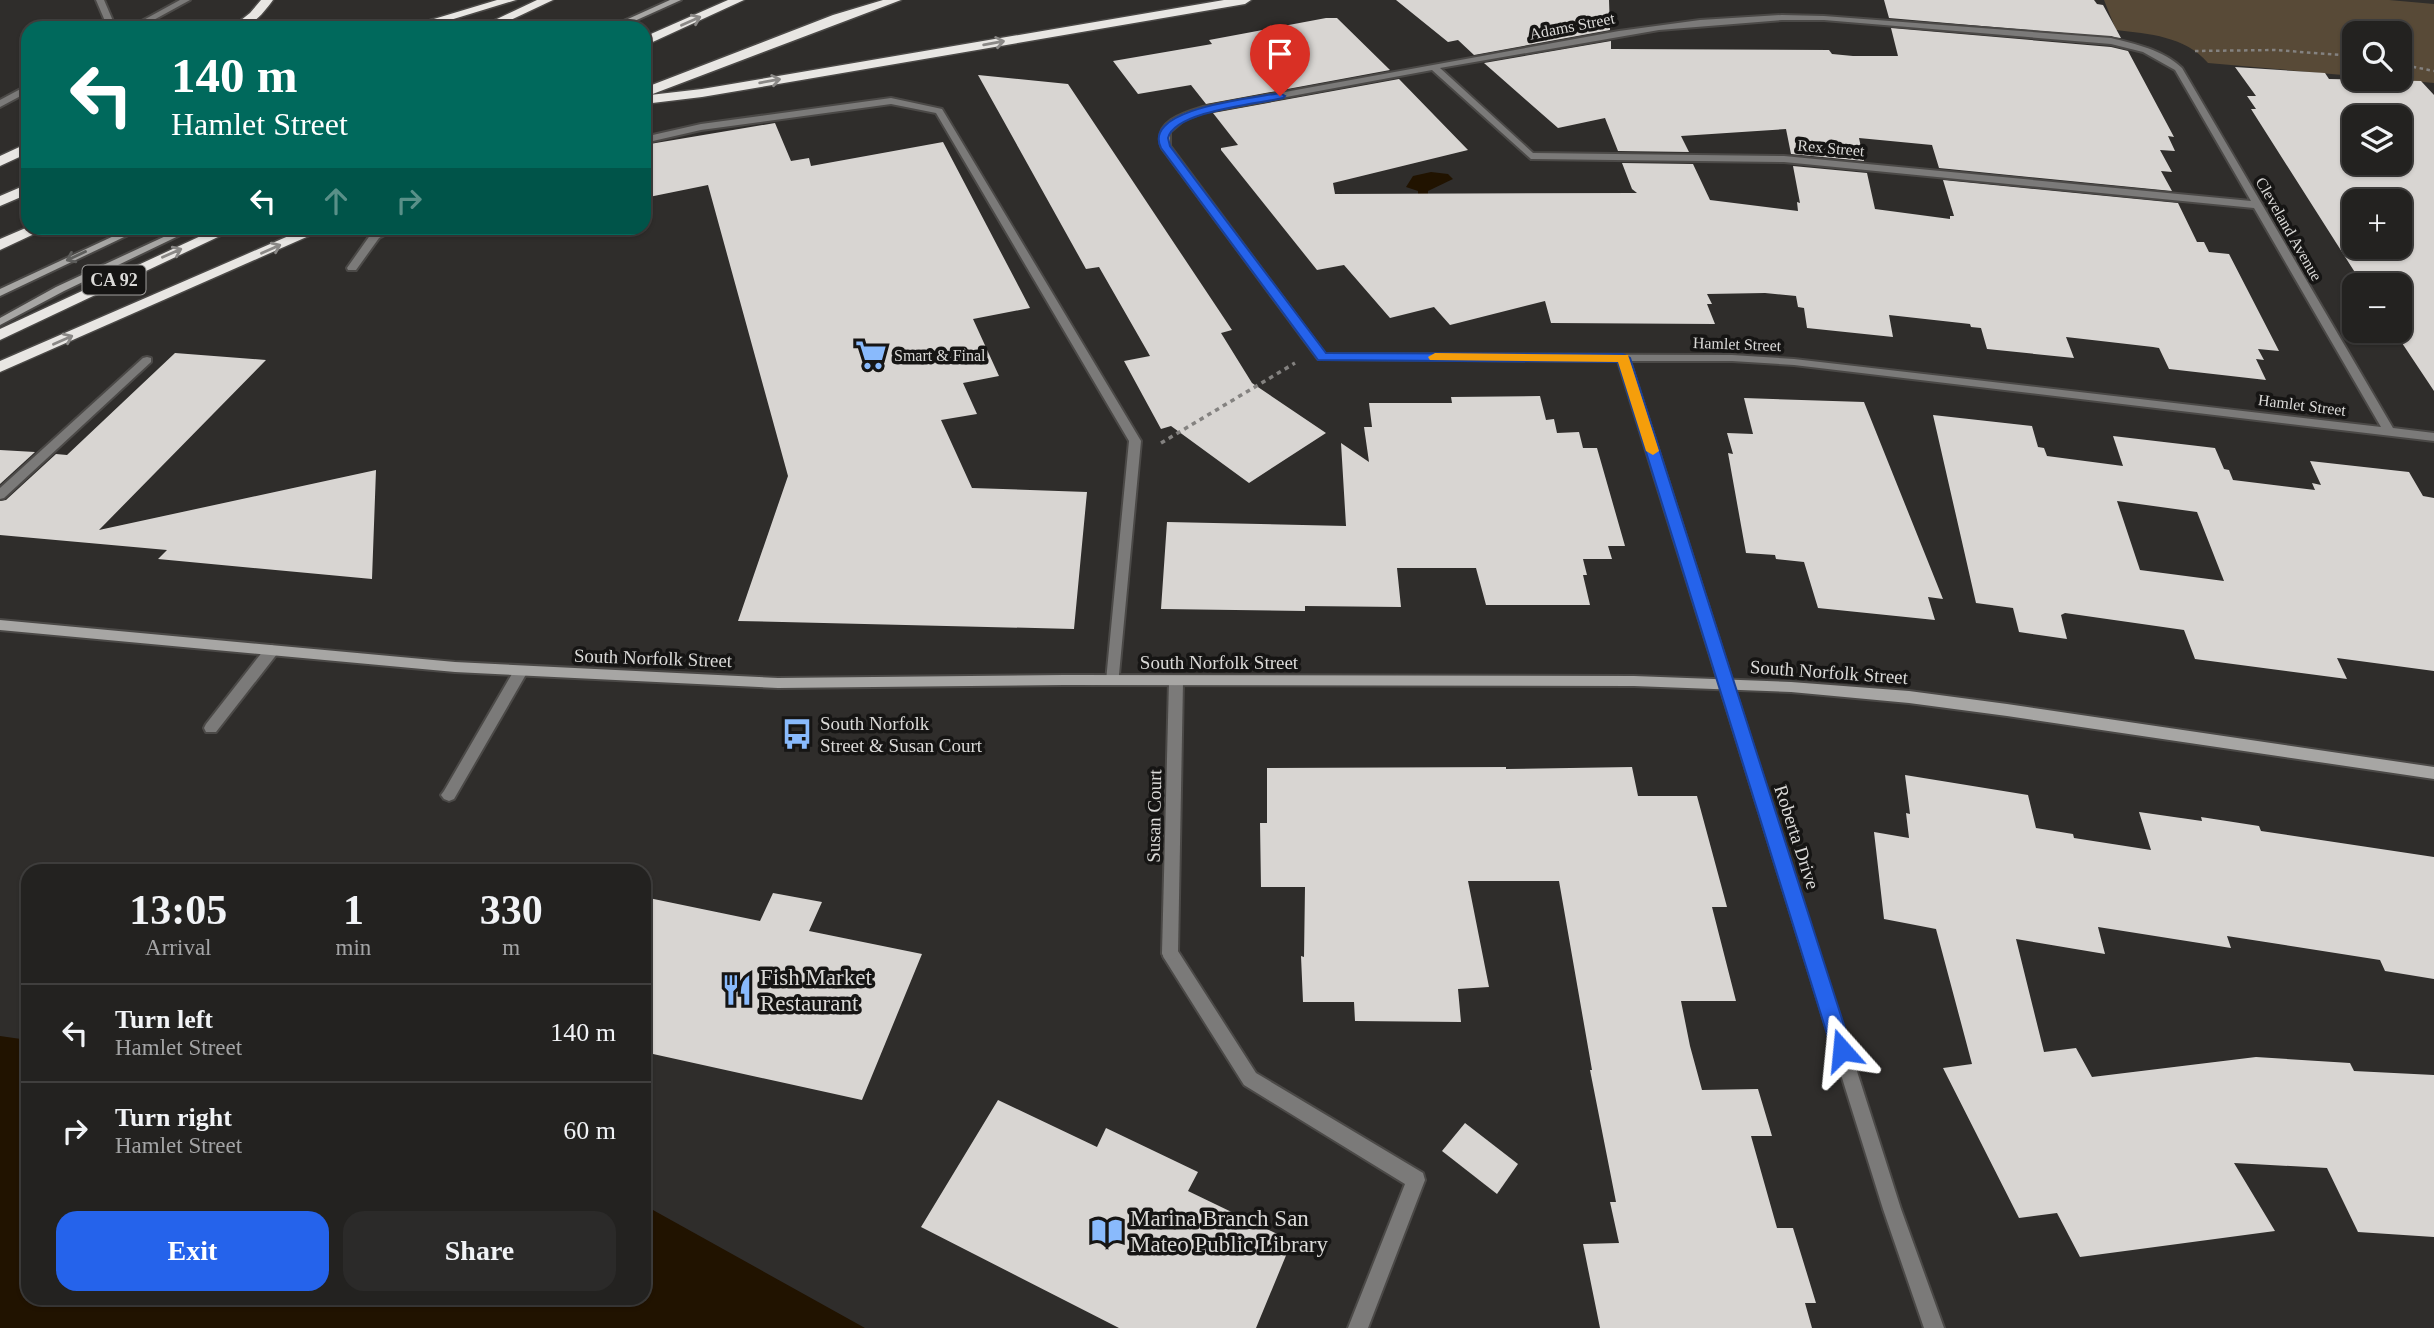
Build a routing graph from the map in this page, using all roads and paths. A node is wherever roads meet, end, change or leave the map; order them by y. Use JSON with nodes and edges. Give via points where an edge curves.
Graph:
{"nodes":[{"id":1,"x":100,"y":0,"type":"edge"},
{"id":2,"x":186,"y":0,"type":"edge"},
{"id":3,"x":267,"y":0,"type":"edge"},
{"id":4,"x":510,"y":0,"type":"edge"},
{"id":5,"x":547,"y":0,"type":"edge"},
{"id":6,"x":677,"y":0,"type":"edge"},
{"id":7,"x":738,"y":0,"type":"edge"},
{"id":8,"x":895,"y":0,"type":"edge"},
{"id":9,"x":1245,"y":0,"type":"edge"},
{"id":10,"x":109,"y":21,"type":"edge"},
{"id":11,"x":146,"y":21,"type":"edge"},
{"id":12,"x":247,"y":21,"type":"edge"},
{"id":13,"x":435,"y":21,"type":"edge"},
{"id":14,"x":500,"y":21,"type":"edge"},
{"id":15,"x":628,"y":21,"type":"edge"},
{"id":16,"x":651,"y":39,"type":"edge"},
{"id":17,"x":2152,"y":52,"type":"junction"},
{"id":18,"x":2342,"y":54,"type":"edge"},
{"id":19,"x":1434,"y":67,"type":"junction"},
{"id":20,"x":2412,"y":67,"type":"edge"},
{"id":21,"x":2434,"y":71,"type":"edge"},
{"id":22,"x":651,"y":90,"type":"edge"},
{"id":23,"x":21,"y":92,"type":"edge"},
{"id":24,"x":651,"y":99,"type":"edge"},
{"id":25,"x":0,"y":104,"type":"edge"},
{"id":26,"x":651,"y":138,"type":"edge"},
{"id":27,"x":21,"y":151,"type":"edge"},
{"id":28,"x":0,"y":162,"type":"edge"},
{"id":29,"x":21,"y":192,"type":"edge"},
{"id":30,"x":0,"y":202,"type":"edge"},
{"id":31,"x":2258,"y":205,"type":"junction"},
{"id":32,"x":23,"y":235,"type":"edge"},
{"id":33,"x":123,"y":235,"type":"edge"},
{"id":34,"x":175,"y":235,"type":"edge"},
{"id":35,"x":214,"y":235,"type":"edge"},
{"id":36,"x":303,"y":235,"type":"edge"},
{"id":37,"x":377,"y":235,"type":"edge"},
{"id":38,"x":0,"y":245,"type":"edge"},
{"id":39,"x":352,"y":268,"type":"dead end"},
{"id":40,"x":0,"y":293,"type":"edge"},
{"id":41,"x":0,"y":322,"type":"edge"},
{"id":42,"x":0,"y":335,"type":"edge"},
{"id":43,"x":1317,"y":350,"type":"junction"},
{"id":44,"x":1623,"y":358,"type":"junction"},
{"id":45,"x":147,"y":360,"type":"dead end"},
{"id":46,"x":0,"y":367,"type":"edge"},
{"id":47,"x":2389,"y":431,"type":"junction"},
{"id":48,"x":2434,"y":437,"type":"edge"},
{"id":49,"x":1133,"y":460,"type":"junction"},
{"id":50,"x":0,"y":495,"type":"edge"},
{"id":51,"x":0,"y":625,"type":"edge"},
{"id":52,"x":272,"y":650,"type":"junction"},
{"id":53,"x":522,"y":671,"type":"junction"},
{"id":54,"x":1113,"y":681,"type":"junction"},
{"id":55,"x":1176,"y":681,"type":"junction"},
{"id":56,"x":1726,"y":684,"type":"junction"},
{"id":57,"x":211,"y":728,"type":"dead end"},
{"id":58,"x":2434,"y":773,"type":"edge"},
{"id":59,"x":449,"y":795,"type":"dead end"},
{"id":60,"x":1358,"y":1328,"type":"edge"},
{"id":61,"x":1934,"y":1328,"type":"edge"}],
"edges":[{"from":1,"to":10,"type":"street"},
{"from":2,"to":11,"type":"street"},
{"from":3,"to":12,"type":"highway"},
{"from":4,"to":13,"type":"highway"},
{"from":5,"to":14,"type":"highway"},
{"from":6,"to":15,"type":"main road"},
{"from":16,"to":7,"type":"highway","one_way":true},
{"from":8,"to":22,"type":"highway"},
{"from":24,"to":9,"type":"highway","one_way":true},
{"from":17,"to":18,"type":"path","via":[[2238,48]]},
{"from":17,"to":19,"type":"street","name":"Adams Street","via":[[2111,41],[1783,16],[1662,25]]},
{"from":17,"to":31,"type":"street","name":"Cleveland Avenue","via":[[2178,68]]},
{"from":19,"to":31,"type":"street","name":"Rex Street","via":[[1531,156],[1784,159]]},
{"from":19,"to":43,"type":"street","name":"Adams Street","via":[[1203,110],[1164,131],[1165,146]]},
{"from":20,"to":21,"type":"path"},
{"from":23,"to":25,"type":"street"},
{"from":26,"to":49,"type":"street","via":[[701,127],[891,101],[939,111],[1135,441]]},
{"from":27,"to":28,"type":"highway"},
{"from":29,"to":30,"type":"highway"},
{"from":31,"to":47,"type":"street","name":"Cleveland Avenue"},
{"from":32,"to":38,"type":"highway"},
{"from":33,"to":40,"type":"main road","one_way":true},
{"from":34,"to":41,"type":"main road"},
{"from":42,"to":35,"type":"highway","number":"CA 92","one_way":true},
{"from":46,"to":36,"type":"highway","one_way":true},
{"from":37,"to":39,"type":"street"},
{"from":43,"to":44,"type":"street","name":"Hamlet Street","via":[[1322,357]]},
{"from":43,"to":49,"type":"path"},
{"from":44,"to":47,"type":"street","name":"Hamlet Street","via":[[1807,363]]},
{"from":44,"to":56,"type":"street","name":"Roberta Drive"},
{"from":45,"to":50,"type":"street"},
{"from":47,"to":48,"type":"street","name":"Hamlet Street"},
{"from":49,"to":54,"type":"street"},
{"from":51,"to":52,"type":"main road","name":"South Norfolk Street"},
{"from":52,"to":53,"type":"main road","name":"South Norfolk Street"},
{"from":52,"to":57,"type":"street"},
{"from":53,"to":54,"type":"main road","name":"South Norfolk Street","via":[[778,683]]},
{"from":53,"to":59,"type":"street"},
{"from":54,"to":55,"type":"main road","name":"South Norfolk Street"},
{"from":55,"to":56,"type":"main road","name":"South Norfolk Street"},
{"from":55,"to":60,"type":"street","name":"Susan Court","via":[[1170,953],[1250,1079],[1416,1180]]},
{"from":56,"to":58,"type":"main road","name":"South Norfolk Street","via":[[1923,699]]},
{"from":56,"to":61,"type":"street","name":"Roberta Drive"}]}
